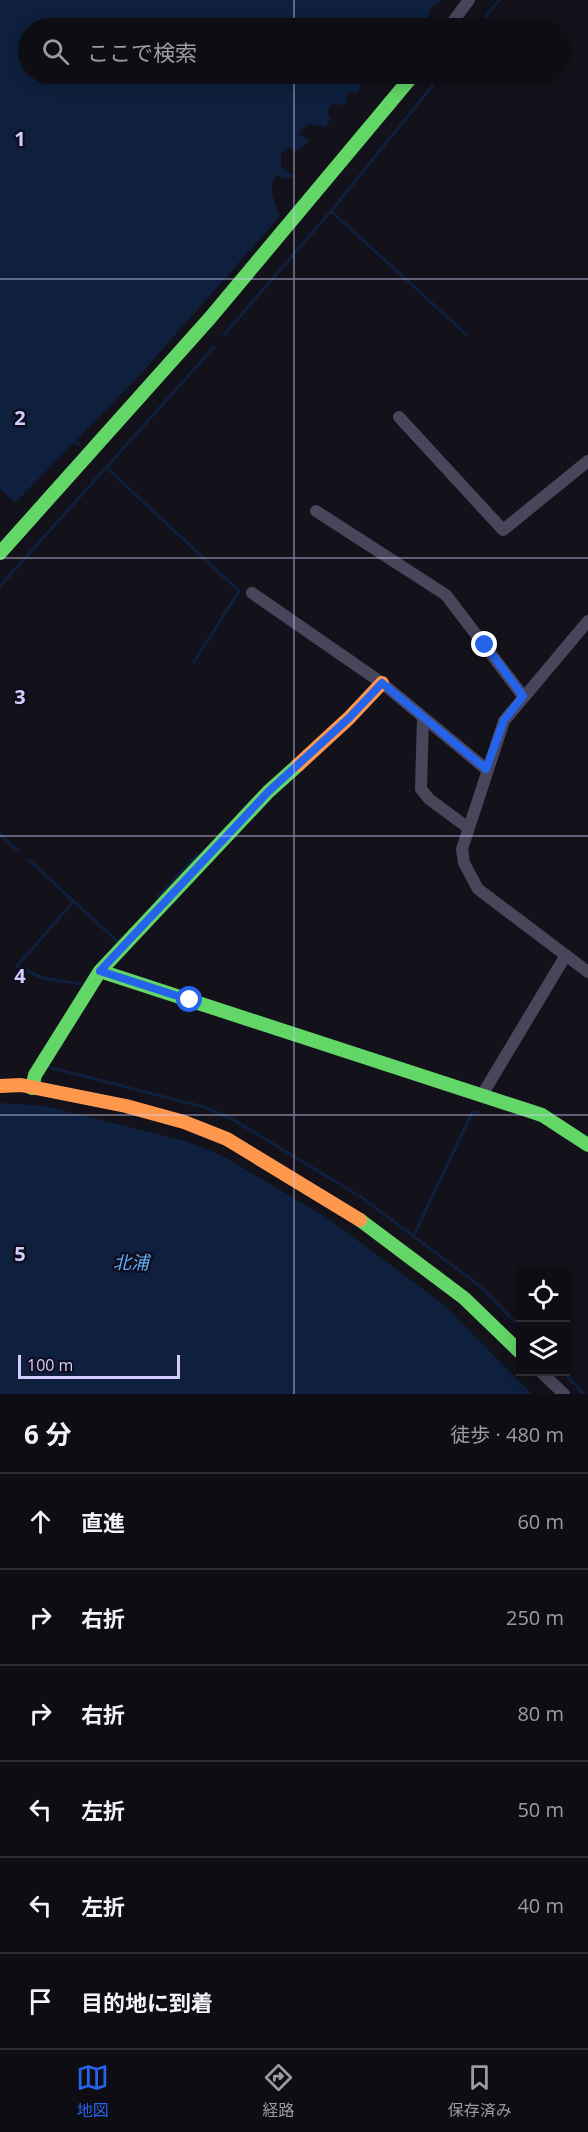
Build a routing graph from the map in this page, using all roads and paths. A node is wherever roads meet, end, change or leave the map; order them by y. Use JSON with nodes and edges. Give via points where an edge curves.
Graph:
{"nodes":[{"id":1,"x":469,"y":0,"type":"edge"},
{"id":2,"x":456,"y":18,"type":"edge"},
{"id":3,"x":406,"y":84,"type":"edge"},
{"id":4,"x":399,"y":417,"type":"dead end"},
{"id":5,"x":588,"y":461,"type":"edge"},
{"id":6,"x":316,"y":511,"type":"dead end"},
{"id":7,"x":0,"y":553,"type":"edge"},
{"id":8,"x":252,"y":593,"type":"dead end"},
{"id":9,"x":588,"y":621,"type":"edge"},
{"id":10,"x":382,"y":683,"type":"junction"},
{"id":11,"x":523,"y":696,"type":"junction"},
{"id":12,"x":423,"y":717,"type":"junction"},
{"id":13,"x":486,"y":769,"type":"junction"},
{"id":14,"x":467,"y":827,"type":"junction"},
{"id":15,"x":566,"y":955,"type":"junction"},
{"id":16,"x":100,"y":971,"type":"junction"},
{"id":17,"x":588,"y":972,"type":"edge"},
{"id":18,"x":0,"y":1086,"type":"edge"},
{"id":19,"x":32,"y":1088,"type":"junction"},
{"id":20,"x":482,"y":1095,"type":"junction"},
{"id":21,"x":588,"y":1145,"type":"edge"},
{"id":22,"x":516,"y":1348,"type":"edge"},
{"id":23,"x":546,"y":1376,"type":"edge"},
{"id":24,"x":564,"y":1394,"type":"edge"}],
"edges":[{"from":1,"to":2,"type":"street"},
{"from":3,"to":7,"type":"street","via":[[217,309]]},
{"from":4,"to":5,"type":"street","via":[[503,530]]},
{"from":6,"to":11,"type":"street","via":[[446,595]]},
{"from":8,"to":10,"type":"street"},
{"from":9,"to":11,"type":"street"},
{"from":10,"to":12,"type":"street"},
{"from":10,"to":16,"type":"street","via":[[268,792]]},
{"from":11,"to":13,"type":"street","via":[[504,720]]},
{"from":12,"to":13,"type":"street"},
{"from":12,"to":14,"type":"street","via":[[421,789]]},
{"from":13,"to":14,"type":"street"},
{"from":14,"to":15,"type":"street","via":[[462,849],[464,863],[478,889]]},
{"from":15,"to":17,"type":"street"},
{"from":15,"to":20,"type":"street"},
{"from":16,"to":19,"type":"street","via":[[35,1075]]},
{"from":16,"to":20,"type":"street"},
{"from":18,"to":19,"type":"street"},
{"from":19,"to":22,"type":"street","via":[[184,1122],[227,1139],[366,1224],[464,1298]]},
{"from":20,"to":21,"type":"street","via":[[542,1115]]},
{"from":23,"to":24,"type":"street"}]}
